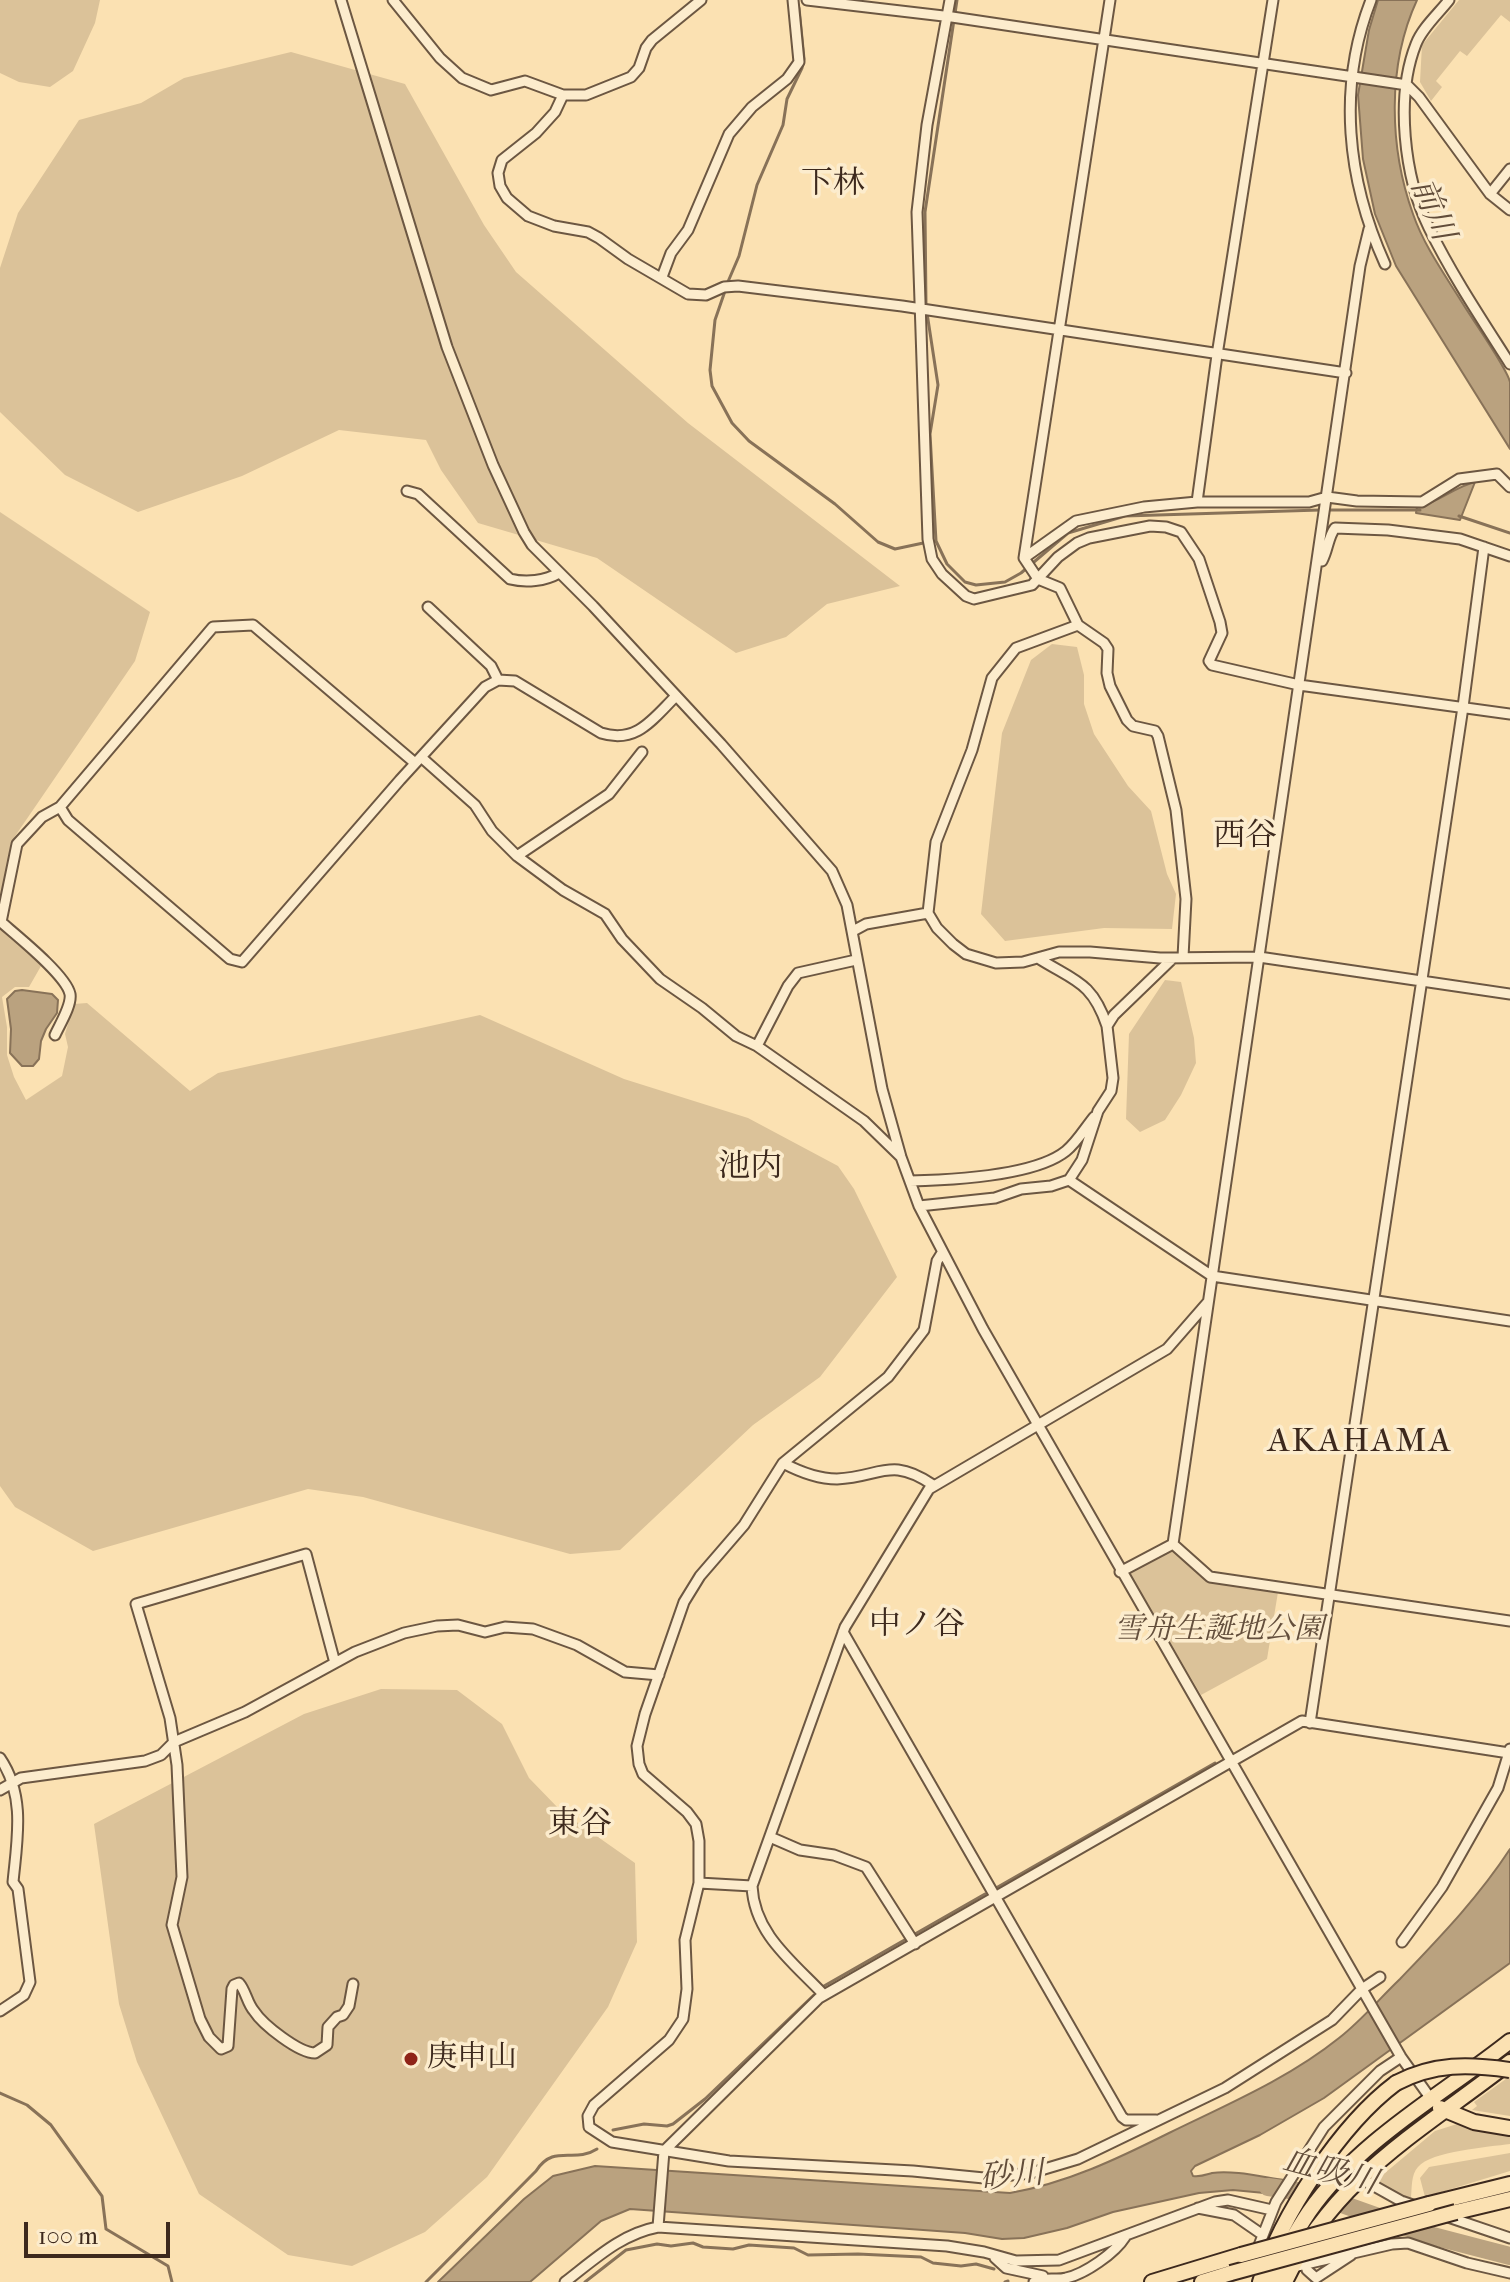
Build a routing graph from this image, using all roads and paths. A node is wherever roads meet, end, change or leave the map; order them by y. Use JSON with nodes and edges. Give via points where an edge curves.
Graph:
{"nodes":[{"id":1,"x":341,"y":0,"type":"edge"},
{"id":2,"x":393,"y":0,"type":"edge"},
{"id":3,"x":701,"y":0,"type":"edge"},
{"id":4,"x":793,"y":0,"type":"edge"},
{"id":5,"x":807,"y":0,"type":"edge"},
{"id":6,"x":950,"y":0,"type":"edge"},
{"id":7,"x":1110,"y":0,"type":"edge"},
{"id":8,"x":1273,"y":0,"type":"edge"},
{"id":9,"x":1371,"y":0,"type":"edge"},
{"id":10,"x":1449,"y":0,"type":"edge"},
{"id":11,"x":953,"y":18,"type":"junction"},
{"id":12,"x":1104,"y":41,"type":"junction"},
{"id":13,"x":1264,"y":65,"type":"junction"},
{"id":14,"x":1354,"y":79,"type":"junction"},
{"id":15,"x":1404,"y":85,"type":"junction"},
{"id":16,"x":563,"y":95,"type":"junction"},
{"id":17,"x":1510,"y":169,"type":"edge"},
{"id":18,"x":1490,"y":194,"type":"junction"},
{"id":19,"x":1510,"y":210,"type":"edge"},
{"id":20,"x":1369,"y":229,"type":"junction"},
{"id":21,"x":1385,"y":264,"type":"dead end"},
{"id":22,"x":662,"y":277,"type":"junction"},
{"id":23,"x":925,"y":310,"type":"junction"},
{"id":24,"x":1061,"y":331,"type":"junction"},
{"id":25,"x":1217,"y":355,"type":"junction"},
{"id":26,"x":1510,"y":364,"type":"edge"},
{"id":27,"x":1346,"y":373,"type":"junction"},
{"id":28,"x":1510,"y":487,"type":"edge"},
{"id":29,"x":407,"y":491,"type":"dead end"},
{"id":30,"x":1197,"y":502,"type":"junction"},
{"id":31,"x":1326,"y":506,"type":"junction"},
{"id":32,"x":1484,"y":547,"type":"junction"},
{"id":33,"x":1510,"y":556,"type":"edge"},
{"id":34,"x":1025,"y":560,"type":"junction"},
{"id":35,"x":1318,"y":561,"type":"junction"},
{"id":36,"x":559,"y":573,"type":"junction"},
{"id":37,"x":1036,"y":575,"type":"junction"},
{"id":38,"x":428,"y":607,"type":"dead end"},
{"id":39,"x":1078,"y":625,"type":"junction"},
{"id":40,"x":498,"y":680,"type":"junction"},
{"id":41,"x":1299,"y":685,"type":"junction"},
{"id":42,"x":675,"y":697,"type":"junction"},
{"id":43,"x":1463,"y":707,"type":"junction"},
{"id":44,"x":1510,"y":714,"type":"edge"},
{"id":45,"x":642,"y":752,"type":"dead end"},
{"id":46,"x":418,"y":760,"type":"junction"},
{"id":47,"x":60,"y":807,"type":"junction"},
{"id":48,"x":517,"y":856,"type":"junction"},
{"id":49,"x":928,"y":913,"type":"junction"},
{"id":50,"x":853,"y":931,"type":"junction"},
{"id":51,"x":1179,"y":957,"type":"junction"},
{"id":52,"x":1259,"y":957,"type":"junction"},
{"id":53,"x":1038,"y":958,"type":"junction"},
{"id":54,"x":856,"y":960,"type":"junction"},
{"id":55,"x":1420,"y":980,"type":"junction"},
{"id":56,"x":1510,"y":994,"type":"edge"},
{"id":57,"x":1107,"y":1026,"type":"junction"},
{"id":58,"x":55,"y":1035,"type":"dead end"},
{"id":59,"x":757,"y":1046,"type":"junction"},
{"id":60,"x":1098,"y":1111,"type":"junction"},
{"id":61,"x":901,"y":1157,"type":"junction"},
{"id":62,"x":1069,"y":1180,"type":"junction"},
{"id":63,"x":910,"y":1181,"type":"junction"},
{"id":64,"x":919,"y":1206,"type":"junction"},
{"id":65,"x":942,"y":1253,"type":"junction"},
{"id":66,"x":1212,"y":1276,"type":"junction"},
{"id":67,"x":1374,"y":1301,"type":"junction"},
{"id":68,"x":1208,"y":1302,"type":"junction"},
{"id":69,"x":1510,"y":1321,"type":"edge"},
{"id":70,"x":1038,"y":1426,"type":"junction"},
{"id":71,"x":783,"y":1463,"type":"junction"},
{"id":72,"x":933,"y":1485,"type":"junction"},
{"id":73,"x":1173,"y":1544,"type":"junction"},
{"id":74,"x":1120,"y":1572,"type":"junction"},
{"id":75,"x":1329,"y":1595,"type":"junction"},
{"id":76,"x":1510,"y":1621,"type":"edge"},
{"id":77,"x":843,"y":1632,"type":"junction"},
{"id":78,"x":335,"y":1663,"type":"junction"},
{"id":79,"x":659,"y":1675,"type":"junction"},
{"id":80,"x":1310,"y":1723,"type":"junction"},
{"id":81,"x":174,"y":1742,"type":"junction"},
{"id":82,"x":1509,"y":1751,"type":"edge"},
{"id":83,"x":0,"y":1758,"type":"edge"},
{"id":84,"x":1230,"y":1763,"type":"junction"},
{"id":85,"x":12,"y":1782,"type":"junction"},
{"id":86,"x":0,"y":1790,"type":"edge"},
{"id":87,"x":770,"y":1837,"type":"junction"},
{"id":88,"x":699,"y":1883,"type":"junction"},
{"id":89,"x":752,"y":1886,"type":"junction"},
{"id":90,"x":996,"y":1897,"type":"junction"},
{"id":91,"x":912,"y":1939,"type":"junction"},
{"id":92,"x":1402,"y":1942,"type":"dead end"},
{"id":93,"x":1380,"y":1977,"type":"dead end"},
{"id":94,"x":353,"y":1984,"type":"dead end"},
{"id":95,"x":1362,"y":1991,"type":"junction"},
{"id":96,"x":824,"y":1995,"type":"junction"},
{"id":97,"x":0,"y":2011,"type":"edge"},
{"id":98,"x":1510,"y":2041,"type":"edge"},
{"id":99,"x":1400,"y":2056,"type":"junction"},
{"id":100,"x":1510,"y":2062,"type":"edge"},
{"id":101,"x":1510,"y":2070,"type":"edge"},
{"id":102,"x":1431,"y":2099,"type":"junction"},
{"id":103,"x":1446,"y":2109,"type":"junction"},
{"id":104,"x":1160,"y":2120,"type":"junction"},
{"id":105,"x":1510,"y":2120,"type":"edge"},
{"id":106,"x":1510,"y":2128,"type":"edge"},
{"id":107,"x":664,"y":2154,"type":"junction"},
{"id":108,"x":1347,"y":2168,"type":"junction"},
{"id":109,"x":1360,"y":2178,"type":"junction"},
{"id":110,"x":1510,"y":2181,"type":"edge"},
{"id":111,"x":1510,"y":2199,"type":"edge"},
{"id":112,"x":1454,"y":2205,"type":"junction"},
{"id":113,"x":1274,"y":2206,"type":"junction"},
{"id":114,"x":1196,"y":2207,"type":"junction"},
{"id":115,"x":658,"y":2224,"type":"junction"},
{"id":116,"x":1260,"y":2233,"type":"dead end"},
{"id":117,"x":1125,"y":2237,"type":"junction"},
{"id":118,"x":1510,"y":2238,"type":"edge"},
{"id":119,"x":1353,"y":2253,"type":"junction"},
{"id":120,"x":990,"y":2254,"type":"junction"},
{"id":121,"x":1300,"y":2268,"type":"junction"},
{"id":122,"x":1510,"y":2273,"type":"edge"},
{"id":123,"x":1047,"y":2277,"type":"junction"},
{"id":124,"x":1063,"y":2281,"type":"edge"},
{"id":125,"x":565,"y":2282,"type":"edge"},
{"id":126,"x":1034,"y":2282,"type":"edge"},
{"id":127,"x":1152,"y":2282,"type":"edge"},
{"id":128,"x":1202,"y":2282,"type":"edge"},
{"id":129,"x":1245,"y":2282,"type":"edge"},
{"id":130,"x":1260,"y":2282,"type":"edge"},
{"id":131,"x":1271,"y":2282,"type":"edge"},
{"id":132,"x":1285,"y":2282,"type":"edge"}],
"edges":[{"from":1,"to":36,"type":"street","via":[[447,347],[517,519],[532,545]]},
{"from":2,"to":16,"type":"street","via":[[422,39],[462,78],[491,90],[525,81]]},
{"from":3,"to":16,"type":"street","via":[[652,40],[631,77],[586,95]]},
{"from":4,"to":22,"type":"street","via":[[799,62],[729,134],[693,221]]},
{"from":5,"to":11,"type":"street"},
{"from":6,"to":11,"type":"street"},
{"from":7,"to":12,"type":"street"},
{"from":8,"to":13,"type":"street"},
{"from":9,"to":14,"type":"street","via":[[1363,18]]},
{"from":10,"to":15,"type":"street","via":[[1416,44]]},
{"from":11,"to":12,"type":"street"},
{"from":11,"to":23,"type":"street","via":[[927,125],[917,212]]},
{"from":12,"to":13,"type":"street"},
{"from":12,"to":24,"type":"street"},
{"from":13,"to":14,"type":"street"},
{"from":13,"to":25,"type":"street"},
{"from":14,"to":15,"type":"street"},
{"from":14,"to":20,"type":"street","via":[[1351,153]]},
{"from":15,"to":18,"type":"street","via":[[1419,97]]},
{"from":15,"to":26,"type":"street","via":[[1412,178],[1427,226]]},
{"from":16,"to":22,"type":"street","via":[[536,133],[502,160],[500,186],[528,216],[588,232]]},
{"from":17,"to":18,"type":"street"},
{"from":18,"to":19,"type":"street"},
{"from":20,"to":21,"type":"street"},
{"from":20,"to":27,"type":"street"},
{"from":22,"to":23,"type":"street","via":[[696,296],[738,286]]},
{"from":23,"to":24,"type":"street"},
{"from":23,"to":37,"type":"street","via":[[932,559],[974,599],[1032,585]]},
{"from":24,"to":25,"type":"street"},
{"from":24,"to":34,"type":"street"},
{"from":25,"to":27,"type":"street"},
{"from":25,"to":30,"type":"street"},
{"from":27,"to":31,"type":"street"},
{"from":28,"to":31,"type":"street","via":[[1497,474],[1459,479],[1422,502]]},
{"from":29,"to":36,"type":"street","via":[[418,494],[510,579],[524,583]]},
{"from":30,"to":31,"type":"street"},
{"from":30,"to":34,"type":"street","via":[[1076,521]]},
{"from":31,"to":35,"type":"street"},
{"from":32,"to":33,"type":"street"},
{"from":32,"to":35,"type":"street","via":[[1446,537],[1335,528]]},
{"from":32,"to":43,"type":"street"},
{"from":34,"to":37,"type":"street"},
{"from":35,"to":41,"type":"street"},
{"from":36,"to":42,"type":"street"},
{"from":37,"to":39,"type":"street","via":[[1060,588]]},
{"from":37,"to":41,"type":"street","via":[[1089,538],[1150,526],[1181,532],[1199,559],[1220,622],[1212,665]]},
{"from":38,"to":40,"type":"street","via":[[491,666]]},
{"from":39,"to":49,"type":"street","via":[[1016,648],[992,678],[972,750],[936,842]]},
{"from":39,"to":51,"type":"street","via":[[1108,649],[1110,686],[1127,720],[1158,736],[1176,810],[1186,899]]},
{"from":40,"to":42,"type":"street","via":[[528,687],[614,737],[636,732]]},
{"from":40,"to":46,"type":"street","via":[[475,695]]},
{"from":41,"to":43,"type":"street"},
{"from":41,"to":52,"type":"street"},
{"from":42,"to":50,"type":"street","via":[[832,871]]},
{"from":43,"to":44,"type":"street"},
{"from":43,"to":55,"type":"street"},
{"from":45,"to":48,"type":"street","via":[[609,794]]},
{"from":46,"to":47,"type":"street","via":[[253,625],[213,627]]},
{"from":46,"to":47,"type":"street","via":[[242,962],[230,959],[68,820]]},
{"from":46,"to":48,"type":"street","via":[[475,805]]},
{"from":47,"to":58,"type":"street","via":[[42,817],[17,844],[1,922],[70,991]]},
{"from":48,"to":59,"type":"street","via":[[605,914],[660,979]]},
{"from":49,"to":50,"type":"street"},
{"from":49,"to":53,"type":"street","via":[[966,954],[1009,964]]},
{"from":50,"to":54,"type":"street"},
{"from":51,"to":52,"type":"street"},
{"from":51,"to":53,"type":"street","via":[[1059,952]]},
{"from":51,"to":57,"type":"street"},
{"from":52,"to":55,"type":"street"},
{"from":52,"to":66,"type":"street"},
{"from":53,"to":57,"type":"street","via":[[1092,993]]},
{"from":54,"to":59,"type":"street","via":[[798,973]]},
{"from":54,"to":61,"type":"street"},
{"from":55,"to":56,"type":"street"},
{"from":55,"to":67,"type":"street"},
{"from":57,"to":60,"type":"street","via":[[1113,1078]]},
{"from":59,"to":61,"type":"street","via":[[864,1121]]},
{"from":60,"to":62,"type":"street","via":[[1082,1160]]},
{"from":60,"to":63,"type":"street","via":[[1068,1150],[1055,1158],[986,1176]]},
{"from":61,"to":63,"type":"street"},
{"from":62,"to":64,"type":"street","via":[[995,1198]]},
{"from":62,"to":66,"type":"street"},
{"from":63,"to":64,"type":"street"},
{"from":64,"to":65,"type":"street"},
{"from":65,"to":70,"type":"street"},
{"from":65,"to":71,"type":"street","via":[[918,1340],[888,1377]]},
{"from":66,"to":67,"type":"street"},
{"from":66,"to":68,"type":"street"},
{"from":67,"to":69,"type":"street"},
{"from":67,"to":75,"type":"street"},
{"from":68,"to":70,"type":"street","via":[[1167,1349]]},
{"from":68,"to":73,"type":"street"},
{"from":70,"to":72,"type":"street"},
{"from":70,"to":74,"type":"street"},
{"from":71,"to":72,"type":"street","via":[[833,1479],[902,1469]]},
{"from":71,"to":79,"type":"street","via":[[744,1525],[684,1602]]},
{"from":72,"to":77,"type":"street"},
{"from":73,"to":74,"type":"street"},
{"from":73,"to":75,"type":"street","via":[[1210,1577]]},
{"from":74,"to":84,"type":"street"},
{"from":75,"to":76,"type":"street"},
{"from":75,"to":80,"type":"street"},
{"from":77,"to":87,"type":"street"},
{"from":77,"to":90,"type":"street"},
{"from":78,"to":79,"type":"street","via":[[375,1643],[437,1626],[485,1632],[514,1627],[563,1639],[625,1672]]},
{"from":78,"to":81,"type":"street","via":[[245,1712]]},
{"from":78,"to":81,"type":"street","via":[[306,1554],[136,1604]]},
{"from":79,"to":88,"type":"street","via":[[637,1755],[643,1774],[696,1824]]},
{"from":80,"to":82,"type":"street"},
{"from":80,"to":84,"type":"street","via":[[1302,1721]]},
{"from":81,"to":85,"type":"street","via":[[145,1761]]},
{"from":81,"to":94,"type":"street","via":[[182,1867],[172,1925],[209,2037],[221,2049],[228,2046],[232,1989],[239,1983],[253,2011],[300,2050],[315,2053],[327,2045],[331,2022],[349,2006]]},
{"from":82,"to":92,"type":"street","via":[[1498,1788],[1470,1838]]},
{"from":83,"to":85,"type":"street"},
{"from":84,"to":90,"type":"street"},
{"from":84,"to":95,"type":"street"},
{"from":85,"to":86,"type":"street"},
{"from":85,"to":97,"type":"street","via":[[18,1823],[13,1882],[30,1982],[24,1995]]},
{"from":87,"to":89,"type":"street"},
{"from":87,"to":91,"type":"street","via":[[866,1867]]},
{"from":88,"to":89,"type":"street"},
{"from":88,"to":107,"type":"street","via":[[686,1928],[683,2019],[669,2040],[588,2116],[589,2127],[606,2140]]},
{"from":89,"to":96,"type":"street","via":[[764,1932]]},
{"from":90,"to":91,"type":"street"},
{"from":90,"to":104,"type":"street","via":[[1122,2117]]},
{"from":91,"to":96,"type":"street"},
{"from":93,"to":95,"type":"street"},
{"from":95,"to":99,"type":"street"},
{"from":95,"to":104,"type":"street","via":[[1332,2020],[1291,2047]]},
{"from":96,"to":107,"type":"street"},
{"from":98,"to":102,"type":"highway"},
{"from":99,"to":102,"type":"street"},
{"from":99,"to":113,"type":"street","via":[[1324,2127]]},
{"from":100,"to":103,"type":"highway"},
{"from":101,"to":130,"type":"highway","bridge":true,"via":[[1446,2066],[1396,2083],[1366,2110],[1313,2176],[1293,2207]]},
{"from":102,"to":103,"type":"highway"},
{"from":102,"to":108,"type":"highway"},
{"from":103,"to":105,"type":"highway"},
{"from":103,"to":106,"type":"highway","via":[[1489,2126]]},
{"from":103,"to":109,"type":"highway"},
{"from":104,"to":107,"type":"street","via":[[1055,2168],[984,2178]]},
{"from":107,"to":115,"type":"street"},
{"from":108,"to":109,"type":"street"},
{"from":108,"to":131,"type":"highway","via":[[1310,2211]]},
{"from":109,"to":118,"type":"street","via":[[1401,2201]]},
{"from":109,"to":121,"type":"highway","via":[[1326,2216]]},
{"from":110,"to":112,"type":"highway"},
{"from":111,"to":112,"type":"highway"},
{"from":112,"to":127,"type":"highway","bridge":true,"via":[[1429,2204]]},
{"from":112,"to":128,"type":"highway","bridge":true},
{"from":113,"to":114,"type":"street","via":[[1228,2200]]},
{"from":113,"to":129,"type":"street"},
{"from":114,"to":116,"type":"street","via":[[1234,2215]]},
{"from":114,"to":117,"type":"street"},
{"from":115,"to":120,"type":"street","via":[[947,2246]]},
{"from":115,"to":125,"type":"street","via":[[622,2239]]},
{"from":117,"to":120,"type":"street","via":[[1045,2262]]},
{"from":117,"to":124,"type":"street","via":[[1107,2256]]},
{"from":119,"to":121,"type":"street"},
{"from":119,"to":121,"type":"street","via":[[1316,2278]]},
{"from":119,"to":122,"type":"street","via":[[1408,2243]]},
{"from":120,"to":123,"type":"street","via":[[1006,2268]]},
{"from":121,"to":132,"type":"highway"},
{"from":123,"to":124,"type":"street"},
{"from":123,"to":126,"type":"street"}]}
